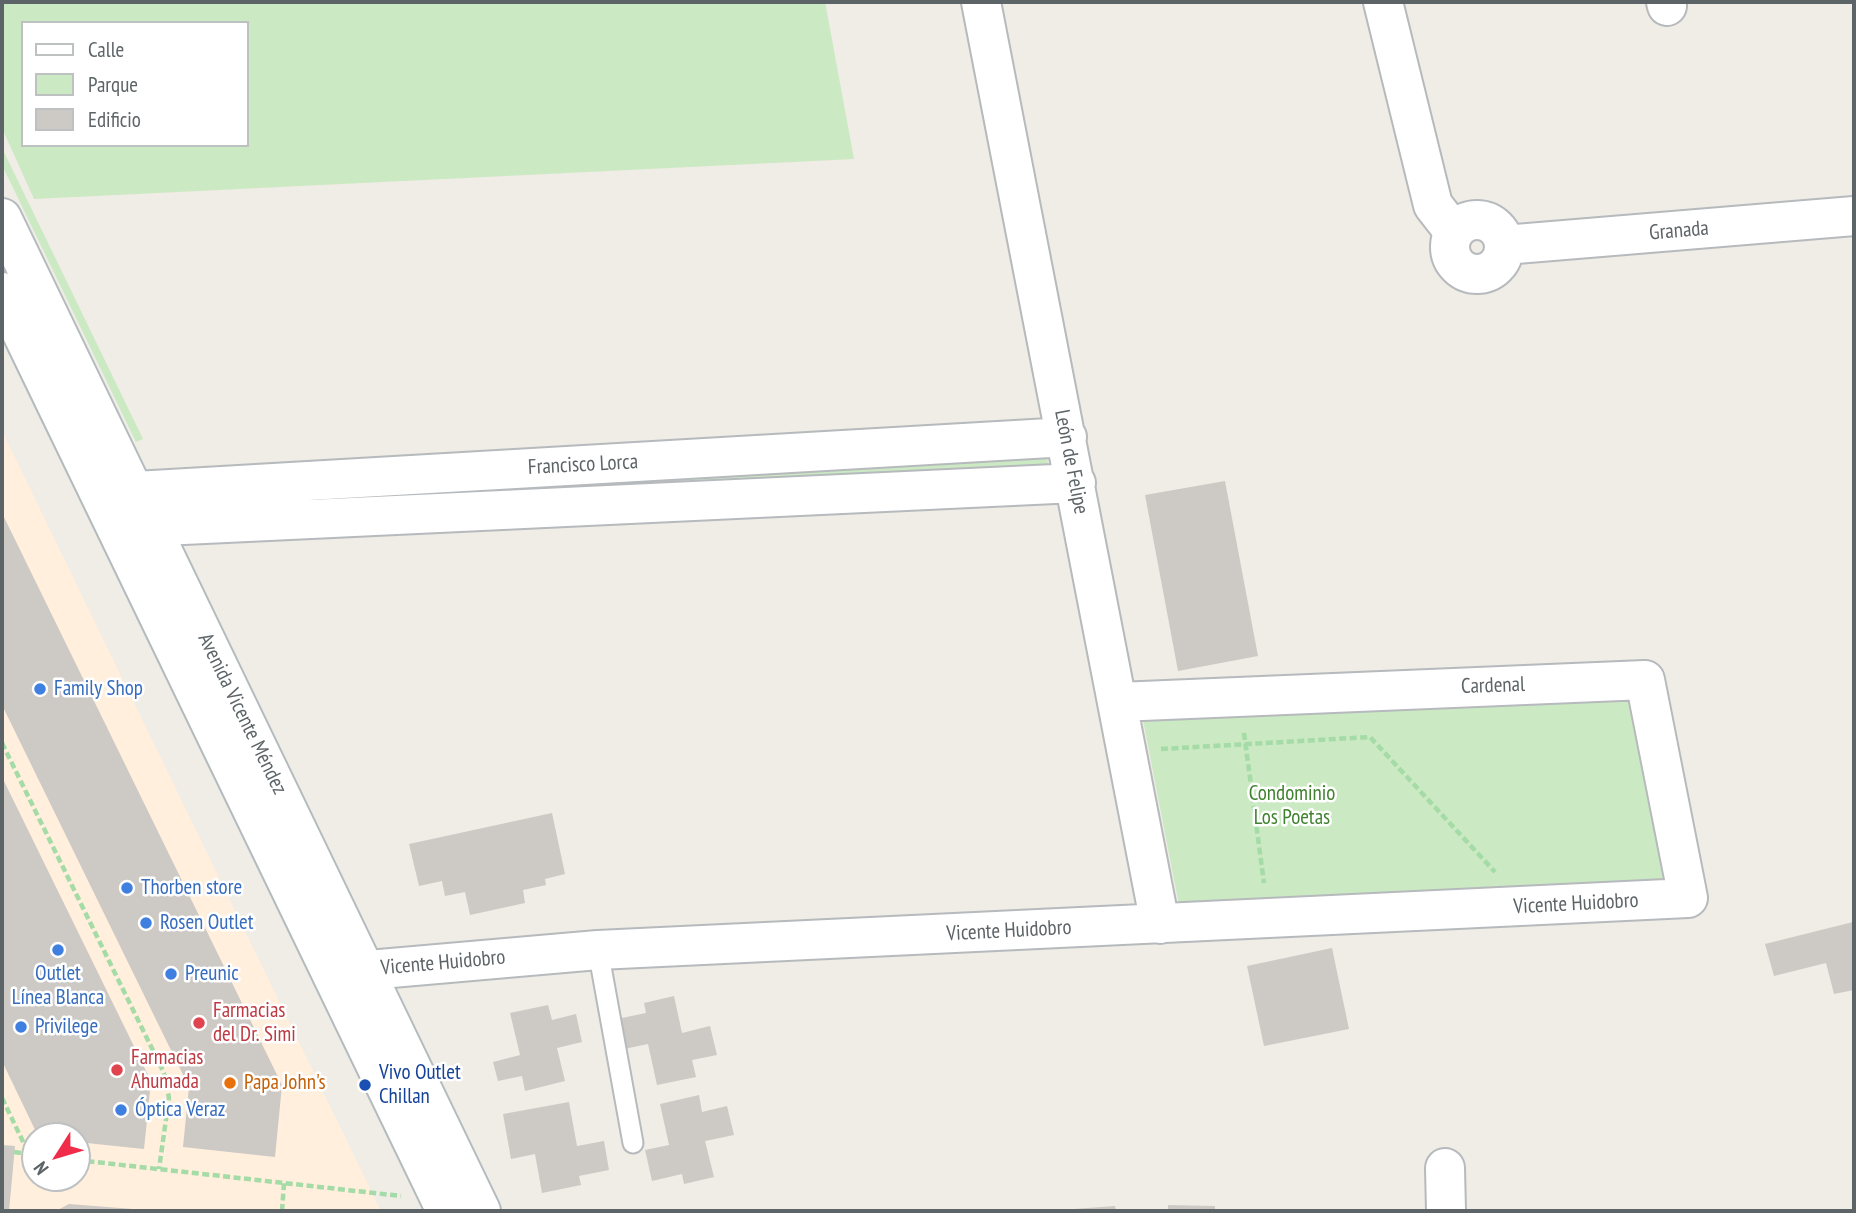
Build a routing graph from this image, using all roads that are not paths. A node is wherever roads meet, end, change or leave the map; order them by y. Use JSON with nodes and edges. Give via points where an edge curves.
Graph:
{"nodes":[{"id":1,"x":981,"y":2,"type":"edge"},
{"id":2,"x":1383,"y":2,"type":"edge"},
{"id":3,"x":1854,"y":216,"type":"edge"},
{"id":4,"x":2,"y":218,"type":"edge"},
{"id":5,"x":2,"y":292,"type":"edge"},
{"id":6,"x":1067,"y":438,"type":"junction"},
{"id":7,"x":677,"y":460,"type":"junction"},
{"id":8,"x":1076,"y":483,"type":"junction"},
{"id":9,"x":118,"y":492,"type":"junction"},
{"id":10,"x":677,"y":502,"type":"junction"},
{"id":11,"x":135,"y":528,"type":"junction"},
{"id":12,"x":1118,"y":702,"type":"junction"},
{"id":13,"x":1688,"y":898,"type":"joint"},
{"id":14,"x":1160,"y":924,"type":"junction"},
{"id":15,"x":598,"y":950,"type":"junction"},
{"id":16,"x":348,"y":972,"type":"junction"},
{"id":17,"x":633,"y":1143,"type":"dead end"},
{"id":18,"x":1445,"y":1168,"type":"dead end"},
{"id":19,"x":446,"y":1211,"type":"edge"},
{"id":20,"x":481,"y":1211,"type":"edge"},
{"id":21,"x":1446,"y":1211,"type":"edge"}],
"edges":[{"from":1,"to":6,"type":"street","name":"León de Felipe"},
{"from":2,"to":3,"type":"street","name":"Granada","via":[[1433,205],[1454,232],[1450,250],[1465,272],[1492,270],[1504,245]]},
{"from":4,"to":9,"type":"street","name":"Avenida Vicente Méndez"},
{"from":5,"to":9,"type":"street","name":"Avenida Vicente Méndez"},
{"from":6,"to":7,"type":"street","name":"Francisco Lorca"},
{"from":6,"to":8,"type":"street","name":"León de Felipe"},
{"from":7,"to":9,"type":"street","name":"Francisco Lorca"},
{"from":7,"to":10,"type":"street"},
{"from":8,"to":10,"type":"street","name":"Francisco Lorca"},
{"from":8,"to":12,"type":"street","name":"León de Felipe"},
{"from":9,"to":11,"type":"street","name":"Avenida Vicente Méndez"},
{"from":10,"to":11,"type":"street","name":"Francisco Lorca"},
{"from":11,"to":16,"type":"street","name":"Avenida Vicente Méndez"},
{"from":12,"to":13,"type":"street","name":"Cardenal","via":[[1645,680]]},
{"from":12,"to":14,"type":"street","name":"León de Felipe"},
{"from":13,"to":14,"type":"street","name":"Vicente Huidobro"},
{"from":14,"to":15,"type":"street","name":"Vicente Huidobro"},
{"from":15,"to":16,"type":"street","name":"Vicente Huidobro"},
{"from":15,"to":17,"type":"lane"},
{"from":16,"to":19,"type":"street","name":"Avenida Vicente Méndez"},
{"from":16,"to":20,"type":"street","name":"Avenida Vicente Méndez"},
{"from":18,"to":21,"type":"street"}]}
